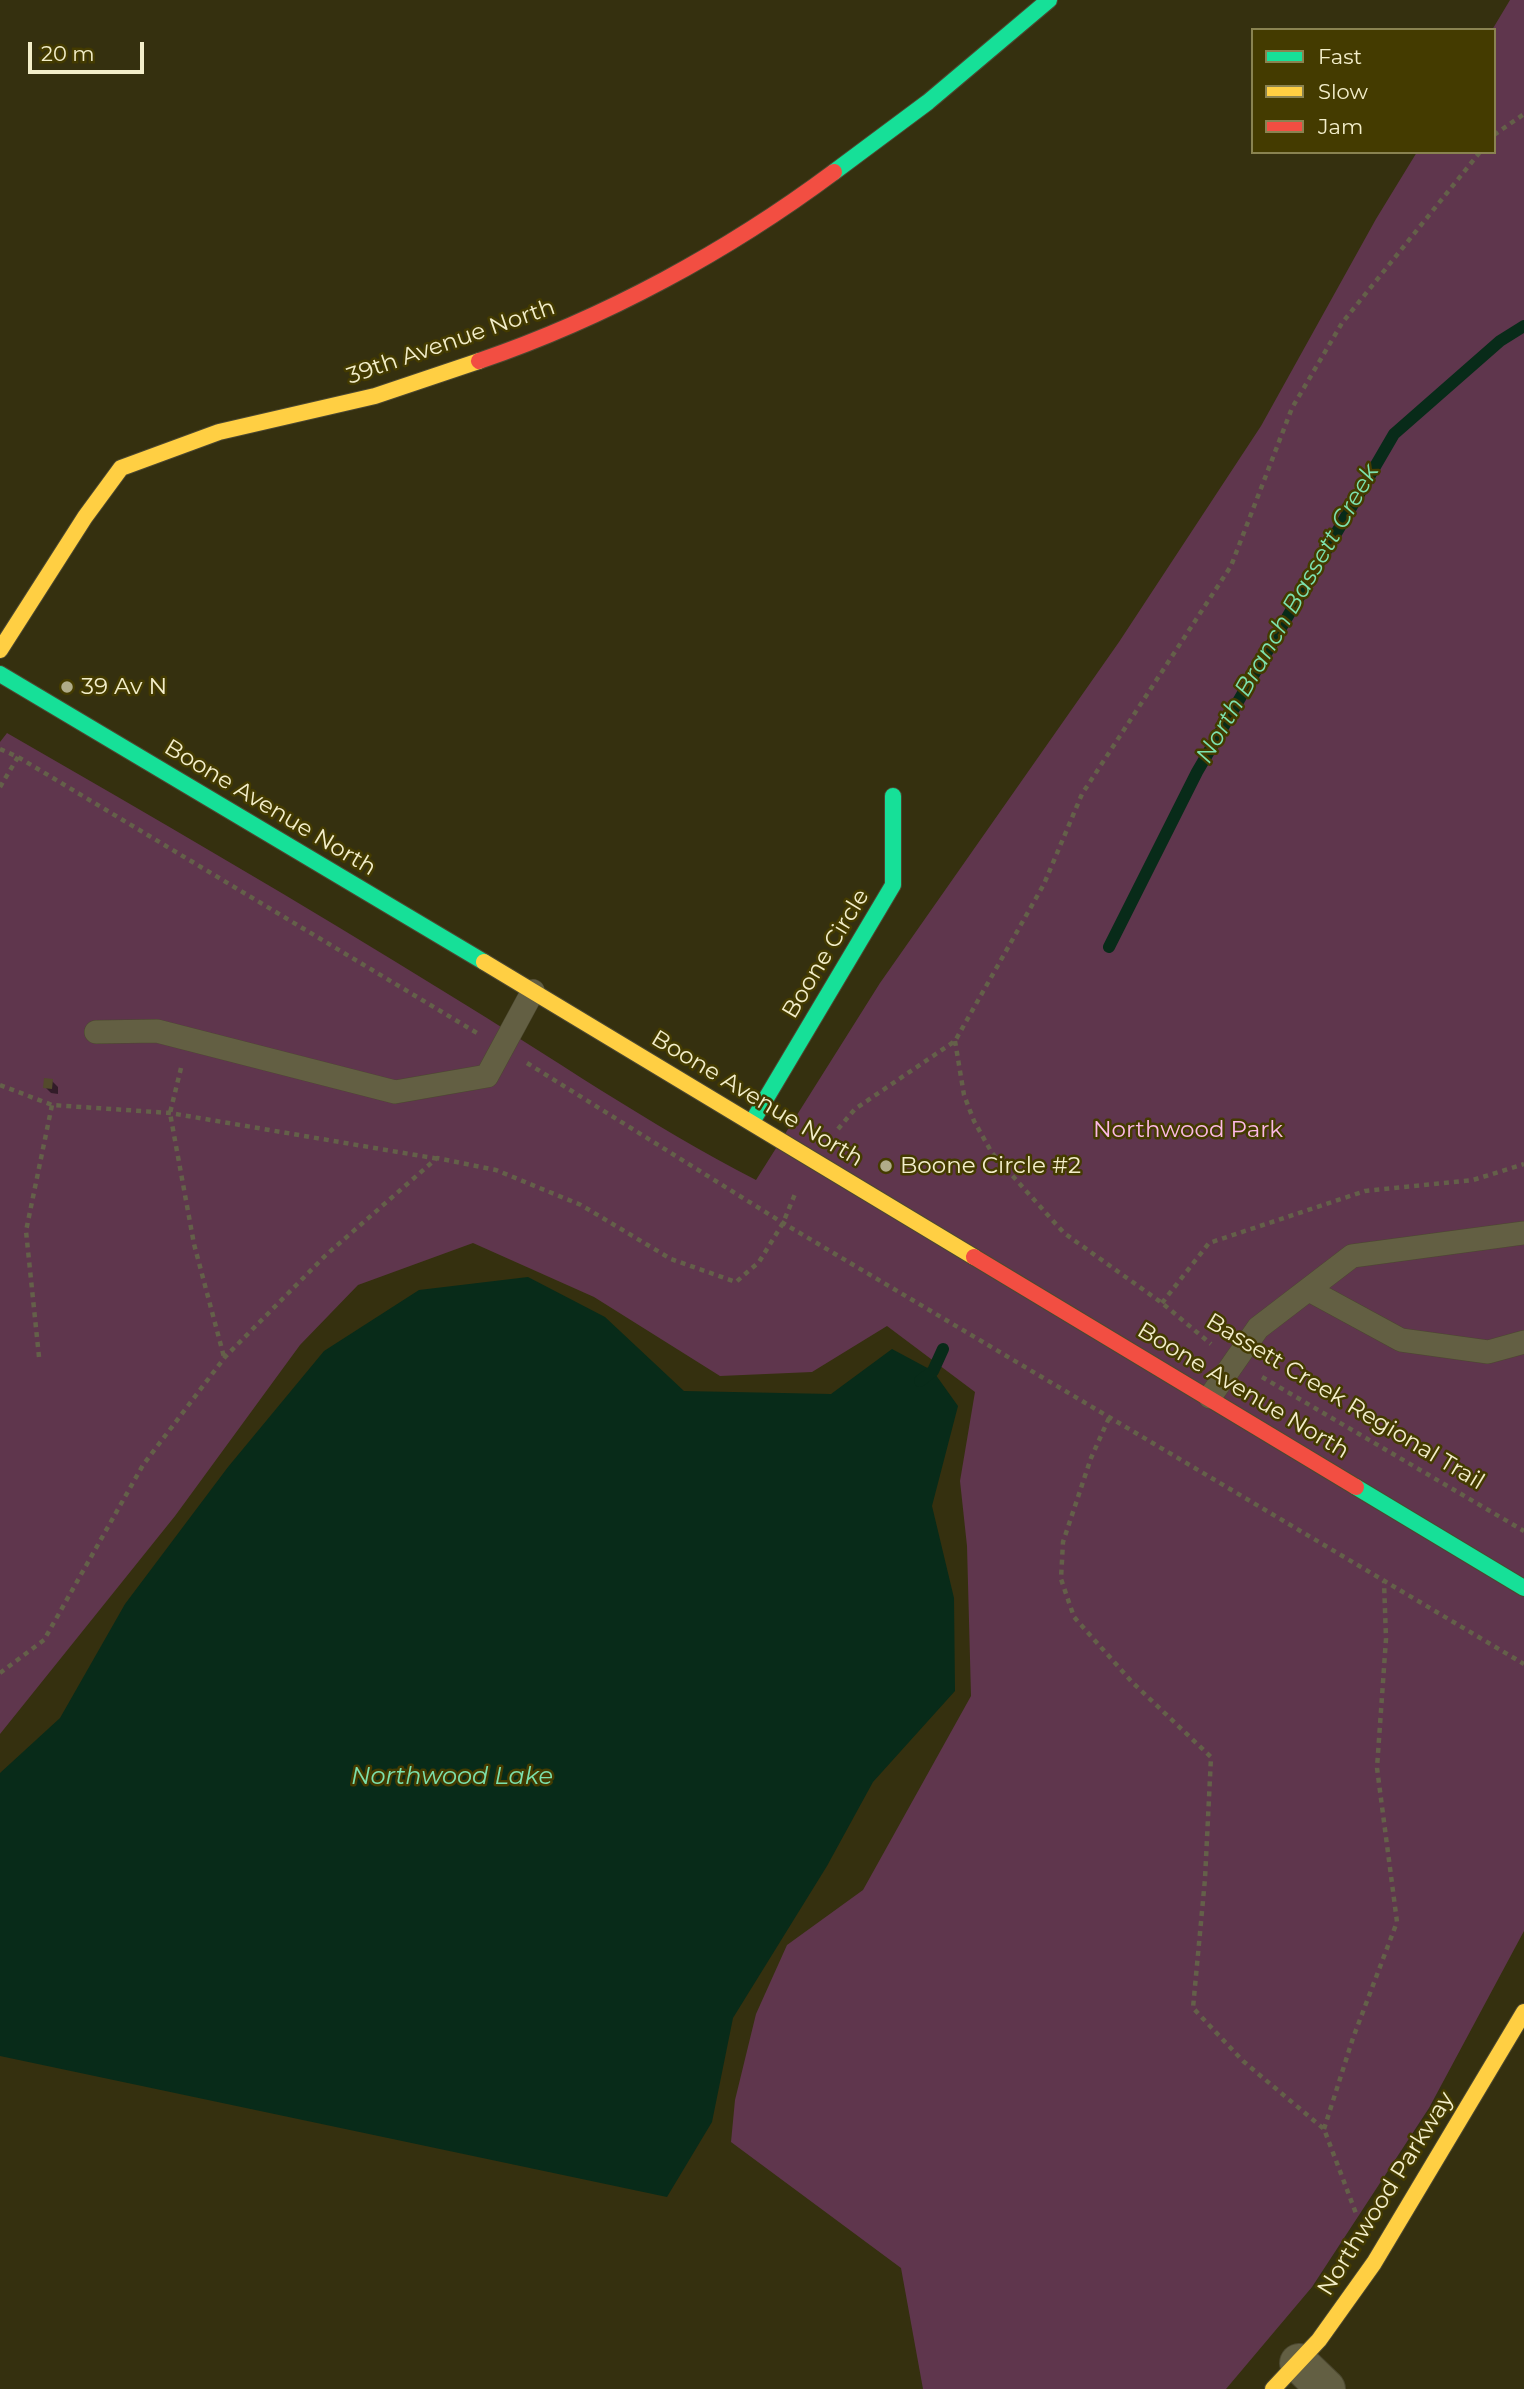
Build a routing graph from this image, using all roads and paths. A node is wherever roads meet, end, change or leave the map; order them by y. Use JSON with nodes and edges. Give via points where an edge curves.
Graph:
{"nodes":[{"id":1,"x":1049,"y":0,"type":"edge"},
{"id":2,"x":1524,"y":114,"type":"edge"},
{"id":3,"x":1496,"y":134,"type":"edge"},
{"id":4,"x":1478,"y":154,"type":"edge"},
{"id":5,"x":0,"y":650,"type":"edge"},
{"id":6,"x":0,"y":674,"type":"edge"},
{"id":7,"x":0,"y":749,"type":"edge"},
{"id":8,"x":18,"y":757,"type":"junction"},
{"id":9,"x":0,"y":787,"type":"edge"},
{"id":10,"x":893,"y":796,"type":"dead end"},
{"id":11,"x":533,"y":991,"type":"junction"},
{"id":12,"x":96,"y":1032,"type":"dead end"},
{"id":13,"x":188,"y":1040,"type":"junction"},
{"id":14,"x":955,"y":1041,"type":"junction"},
{"id":15,"x":503,"y":1048,"type":"junction"},
{"id":16,"x":0,"y":1085,"type":"edge"},
{"id":17,"x":52,"y":1105,"type":"junction"},
{"id":18,"x":170,"y":1113,"type":"junction"},
{"id":19,"x":752,"y":1122,"type":"junction"},
{"id":20,"x":437,"y":1158,"type":"junction"},
{"id":21,"x":811,"y":1158,"type":"junction"},
{"id":22,"x":1524,"y":1164,"type":"edge"},
{"id":23,"x":783,"y":1223,"type":"junction"},
{"id":24,"x":1524,"y":1233,"type":"edge"},
{"id":25,"x":1309,"y":1290,"type":"junction"},
{"id":26,"x":1162,"y":1303,"type":"junction"},
{"id":27,"x":1524,"y":1342,"type":"edge"},
{"id":28,"x":40,"y":1357,"type":"dead end"},
{"id":29,"x":225,"y":1357,"type":"junction"},
{"id":30,"x":1235,"y":1361,"type":"junction"},
{"id":31,"x":1210,"y":1398,"type":"junction"},
{"id":32,"x":1109,"y":1418,"type":"junction"},
{"id":33,"x":1524,"y":1531,"type":"edge"},
{"id":34,"x":1384,"y":1580,"type":"junction"},
{"id":35,"x":1524,"y":1588,"type":"edge"},
{"id":36,"x":1524,"y":1664,"type":"edge"},
{"id":37,"x":0,"y":1673,"type":"edge"},
{"id":38,"x":1524,"y":2012,"type":"edge"},
{"id":39,"x":1324,"y":2129,"type":"junction"},
{"id":40,"x":1374,"y":2263,"type":"junction"},
{"id":41,"x":1299,"y":2380,"type":"edge"}],
"edges":[{"from":1,"to":5,"type":"street","name":"39th Avenue North","via":[[928,102],[798,199],[674,276],[526,345],[375,396],[219,432],[121,467]]},
{"from":2,"to":3,"type":"path"},
{"from":4,"to":14,"type":"path","via":[[1342,323],[1310,376],[1292,408],[1231,566],[1082,794],[1044,884]]},
{"from":6,"to":11,"type":"street","name":"Boone Avenue North"},
{"from":7,"to":8,"type":"path"},
{"from":8,"to":9,"type":"path"},
{"from":8,"to":15,"type":"path"},
{"from":10,"to":19,"type":"street","name":"Boone Circle","via":[[893,885]]},
{"from":11,"to":15,"type":"lane"},
{"from":11,"to":19,"type":"street","name":"Boone Avenue North"},
{"from":12,"to":13,"type":"lane","via":[[157,1031]]},
{"from":13,"to":15,"type":"lane","via":[[395,1092],[487,1076]]},
{"from":13,"to":18,"type":"path"},
{"from":14,"to":21,"type":"path","via":[[855,1109]]},
{"from":14,"to":26,"type":"path","name":"Bassett Creek Regional Trail","via":[[964,1095],[992,1153],[1064,1233]]},
{"from":15,"to":23,"type":"path"},
{"from":16,"to":17,"type":"path"},
{"from":17,"to":18,"type":"path"},
{"from":17,"to":28,"type":"path","via":[[26,1231]]},
{"from":18,"to":20,"type":"path"},
{"from":18,"to":29,"type":"path","via":[[194,1244]]},
{"from":19,"to":21,"type":"street","name":"Boone Avenue North"},
{"from":20,"to":23,"type":"path","via":[[496,1170],[581,1205],[671,1259],[736,1282],[759,1262]]},
{"from":20,"to":29,"type":"path","via":[[326,1255]]},
{"from":21,"to":23,"type":"path"},
{"from":21,"to":31,"type":"street","name":"Boone Avenue North"},
{"from":22,"to":26,"type":"path","via":[[1473,1180],[1365,1191],[1209,1243]]},
{"from":23,"to":32,"type":"path"},
{"from":24,"to":25,"type":"lane","via":[[1352,1256]]},
{"from":25,"to":27,"type":"lane","via":[[1401,1340],[1488,1352]]},
{"from":25,"to":30,"type":"lane","via":[[1258,1328]]},
{"from":26,"to":30,"type":"path","name":"Bassett Creek Regional Trail"},
{"from":29,"to":37,"type":"path","via":[[143,1465],[44,1640]]},
{"from":30,"to":31,"type":"lane"},
{"from":30,"to":33,"type":"path","name":"Bassett Creek Regional Trail"},
{"from":31,"to":35,"type":"street","name":"Boone Avenue North"},
{"from":32,"to":34,"type":"path"},
{"from":32,"to":39,"type":"path","via":[[1063,1542],[1061,1579],[1074,1617],[1132,1682],[1211,1757],[1192,2008],[1243,2061]]},
{"from":34,"to":36,"type":"path"},
{"from":34,"to":39,"type":"path","via":[[1386,1639],[1377,1768],[1398,1922]]},
{"from":38,"to":40,"type":"street","name":"Northwood Parkway"},
{"from":39,"to":40,"type":"path"},
{"from":40,"to":41,"type":"street","name":"Northwood Parkway","via":[[1319,2340]]}]}
